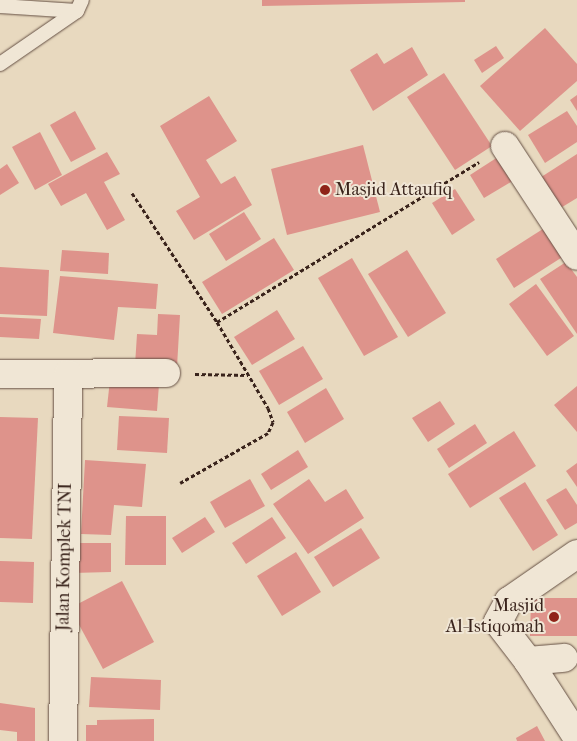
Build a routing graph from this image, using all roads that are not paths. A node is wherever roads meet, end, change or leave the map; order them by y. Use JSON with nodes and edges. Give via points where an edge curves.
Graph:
{"nodes":[{"id":1,"x":0,"y":6,"type":"edge"},
{"id":2,"x":80,"y":6,"type":"edge"},
{"id":3,"x":0,"y":64,"type":"edge"},
{"id":4,"x":505,"y":146,"type":"road end"},
{"id":5,"x":577,"y":256,"type":"edge"},
{"id":6,"x":166,"y":373,"type":"road end"},
{"id":7,"x":0,"y":374,"type":"edge"},
{"id":8,"x":68,"y":374,"type":"junction"},
{"id":9,"x":577,"y":554,"type":"edge"},
{"id":10,"x":564,"y":658,"type":"dead end"},
{"id":11,"x":528,"y":661,"type":"junction"},
{"id":12,"x":577,"y":737,"type":"edge"},
{"id":13,"x":63,"y":741,"type":"edge"}],
"edges":[{"from":1,"to":2,"type":"lane"},
{"from":2,"to":3,"type":"lane"},
{"from":4,"to":5,"type":"street"},
{"from":6,"to":8,"type":"street"},
{"from":7,"to":8,"type":"street"},
{"from":8,"to":13,"type":"street","name":"Jalan Komplek TNI"},
{"from":9,"to":11,"type":"street","via":[[509,601],[499,616],[498,622]]},
{"from":10,"to":11,"type":"street"},
{"from":11,"to":12,"type":"street"}]}
